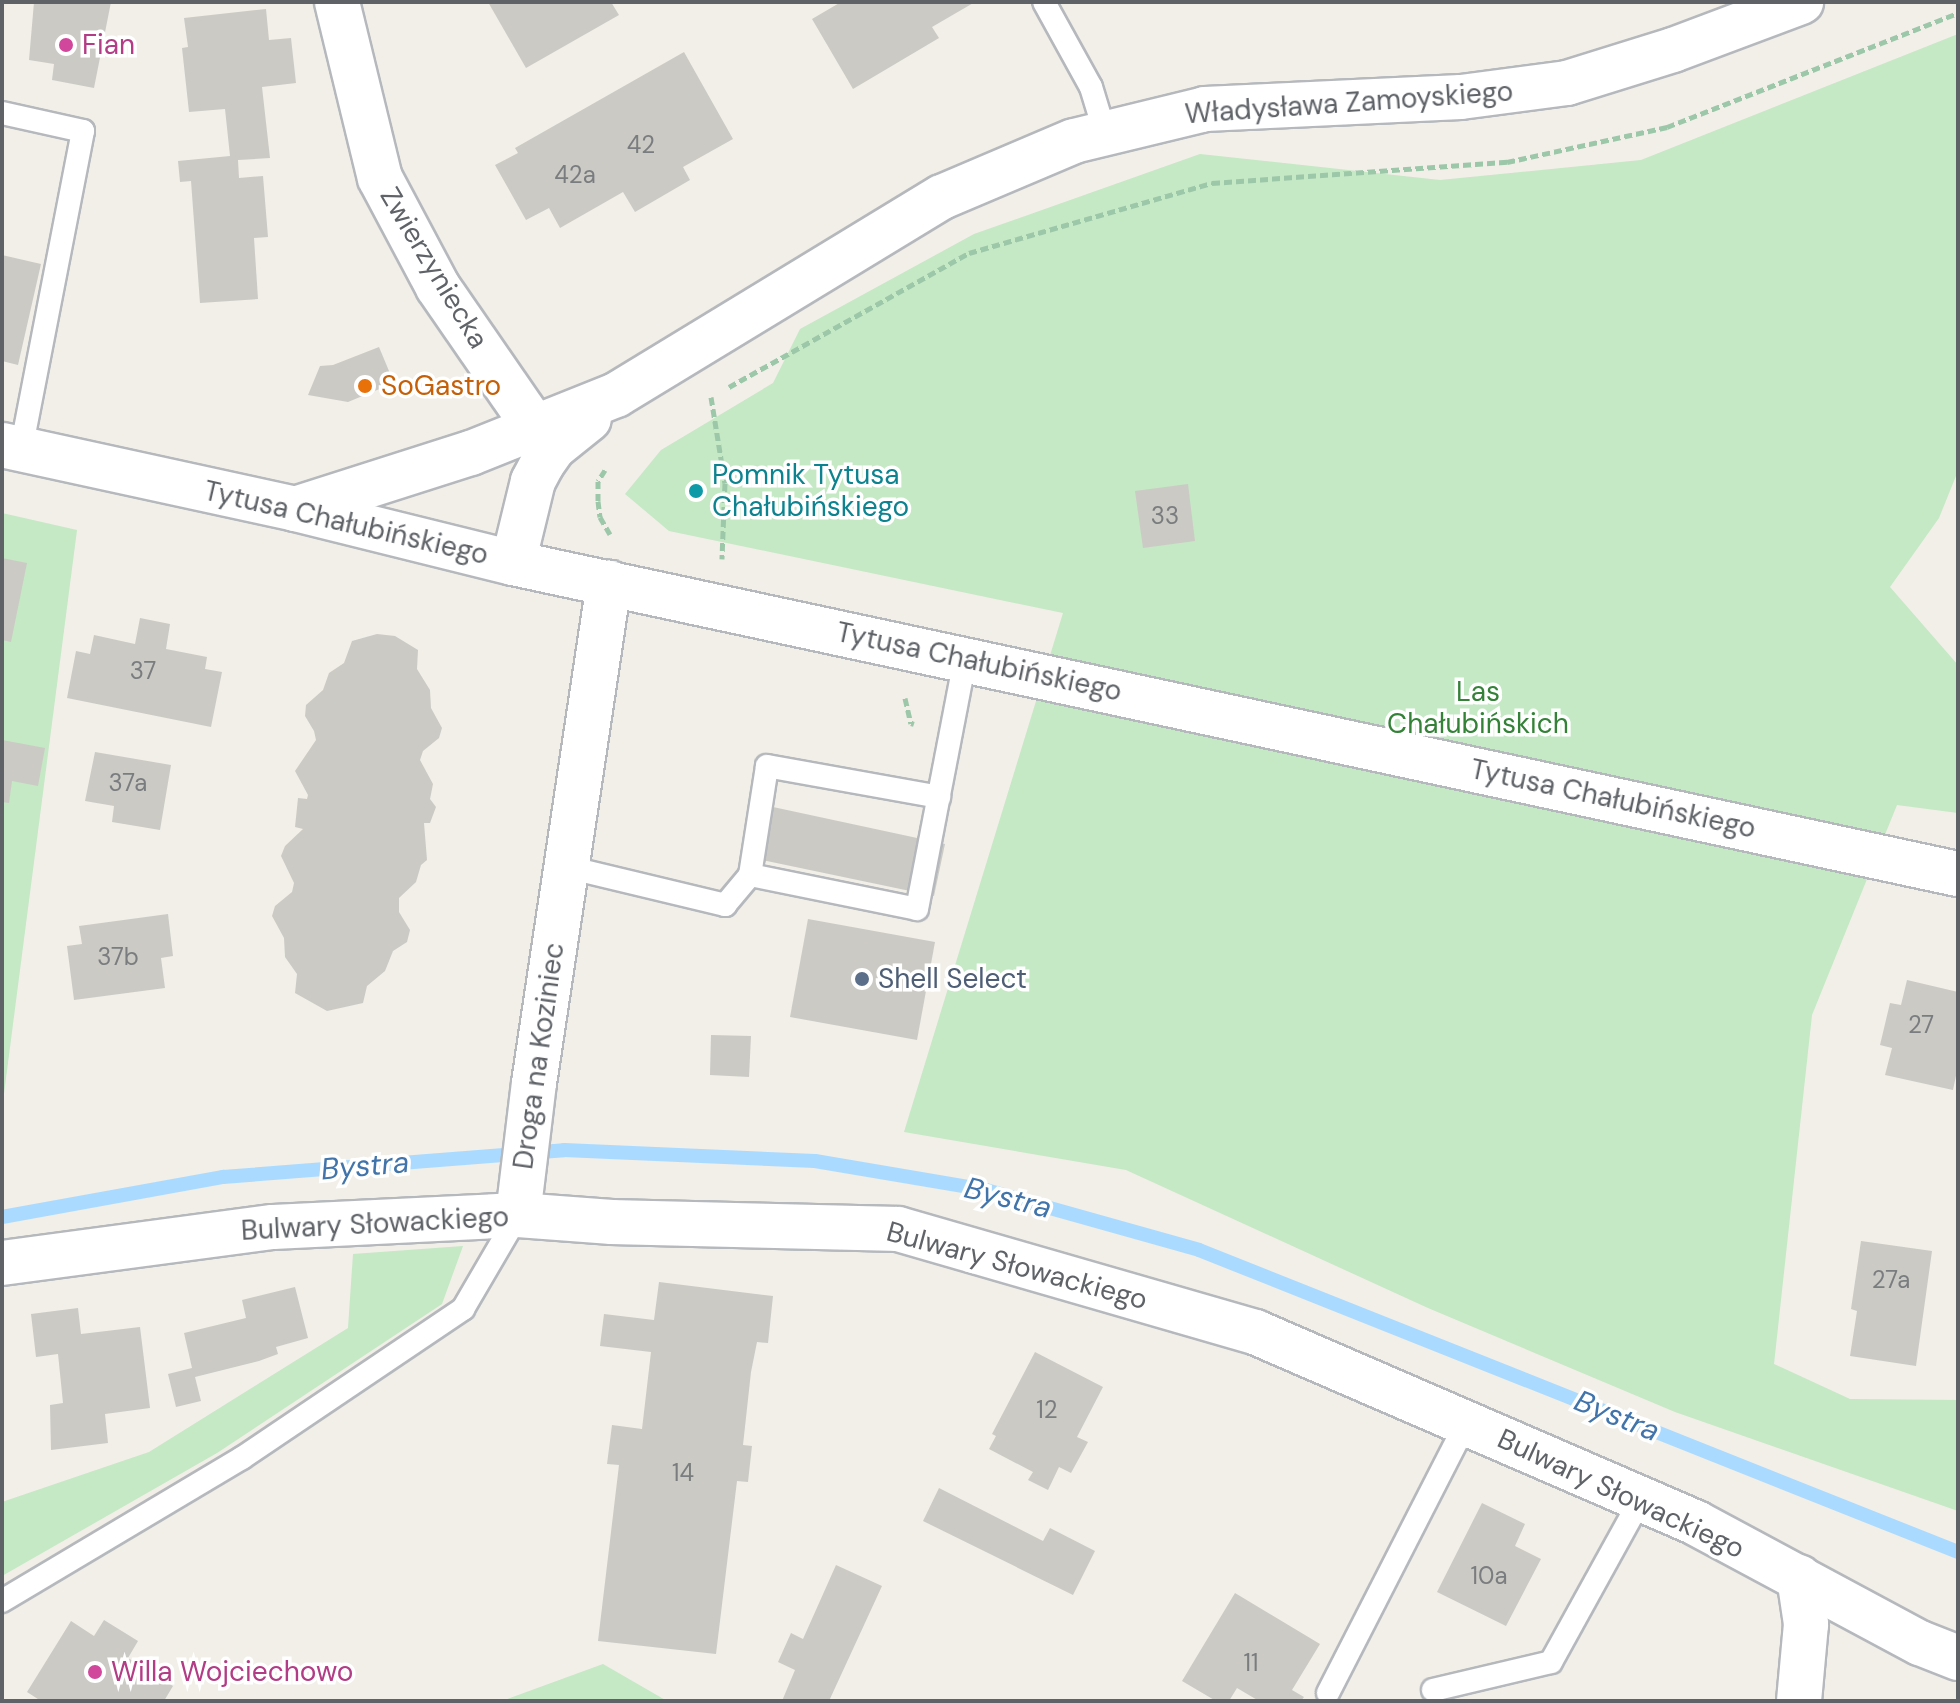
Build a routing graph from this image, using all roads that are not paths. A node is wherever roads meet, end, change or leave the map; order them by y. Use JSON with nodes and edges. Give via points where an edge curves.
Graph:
{"nodes":[{"id":1,"x":337,"y":2,"type":"edge"},
{"id":2,"x":1044,"y":2,"type":"edge"},
{"id":3,"x":1801,"y":2,"type":"edge"},
{"id":4,"x":2,"y":113,"type":"edge"},
{"id":5,"x":1105,"y":133,"type":"junction"},
{"id":6,"x":616,"y":395,"type":"junction"},
{"id":7,"x":536,"y":429,"type":"junction"},
{"id":8,"x":12,"y":447,"type":"edge"},
{"id":9,"x":295,"y":509,"type":"junction"},
{"id":10,"x":513,"y":563,"type":"junction"},
{"id":11,"x":609,"y":583,"type":"junction"},
{"id":12,"x":965,"y":659,"type":"junction"},
{"id":13,"x":939,"y":797,"type":"junction"},
{"id":14,"x":567,"y":867,"type":"junction"},
{"id":15,"x":1958,"y":874,"type":"edge"},
{"id":16,"x":750,"y":875,"type":"junction"},
{"id":17,"x":519,"y":1203,"type":"junction"},
{"id":18,"x":2,"y":1263,"type":"edge"},
{"id":19,"x":1466,"y":1423,"type":"junction"},
{"id":20,"x":1641,"y":1499,"type":"junction"},
{"id":21,"x":1799,"y":1577,"type":"junction"},
{"id":22,"x":2,"y":1601,"type":"edge"},
{"id":23,"x":1958,"y":1658,"type":"edge"},
{"id":24,"x":1433,"y":1690,"type":"dead end"},
{"id":25,"x":1328,"y":1693,"type":"dead end"},
{"id":26,"x":1799,"y":1701,"type":"edge"}],
"edges":[{"from":1,"to":7,"type":"street","name":"Zwierzyniecka","via":[[380,178],[438,287]]},
{"from":2,"to":5,"type":"lane","via":[[1091,87]]},
{"from":3,"to":5,"type":"street","name":"Władysława Zamoyskiego","via":[[1567,83],[1461,97],[1205,109]]},
{"from":4,"to":8,"type":"lane","via":[[83,131]]},
{"from":5,"to":6,"type":"street","name":"Władysława Zamoyskiego","via":[[1021,160],[942,197]]},
{"from":6,"to":7,"type":"street","name":"Władysława Zamoyskiego"},
{"from":6,"to":10,"type":"street","name":"Władysława Zamoyskiego","via":[[553,448],[542,464]]},
{"from":7,"to":9,"type":"street","name":"Władysława Zamoyskiego"},
{"from":8,"to":9,"type":"street","name":"Tytusa Chałubińskiego"},
{"from":9,"to":10,"type":"street","name":"Tytusa Chałubińskiego"},
{"from":10,"to":11,"type":"street","name":"Tytusa Chałubińskiego"},
{"from":11,"to":12,"type":"street","name":"Tytusa Chałubińskiego"},
{"from":11,"to":14,"type":"street","name":"Droga na Koziniec"},
{"from":12,"to":13,"type":"lane"},
{"from":12,"to":15,"type":"street","name":"Tytusa Chałubińskiego"},
{"from":13,"to":16,"type":"lane","via":[[917,909]]},
{"from":13,"to":16,"type":"lane","via":[[767,766]]},
{"from":14,"to":16,"type":"lane","via":[[725,905]]},
{"from":14,"to":17,"type":"street","name":"Droga na Koziniec"},
{"from":17,"to":18,"type":"street","name":"Bulwary Słowackiego","via":[[273,1227]]},
{"from":17,"to":19,"type":"street","name":"Bulwary Słowackiego","via":[[612,1222],[898,1229],[1255,1332]]},
{"from":17,"to":22,"type":"lane","name":"Droga na Koziniec","via":[[463,1309],[242,1458]]},
{"from":19,"to":20,"type":"street","name":"Bulwary Słowackiego"},
{"from":19,"to":25,"type":"lane"},
{"from":20,"to":21,"type":"street","name":"Bulwary Słowackiego"},
{"from":20,"to":24,"type":"lane","via":[[1551,1662]]},
{"from":21,"to":23,"type":"street","name":"Bulwary Słowackiego"},
{"from":21,"to":26,"type":"street","via":[[1806,1624]]}]}
